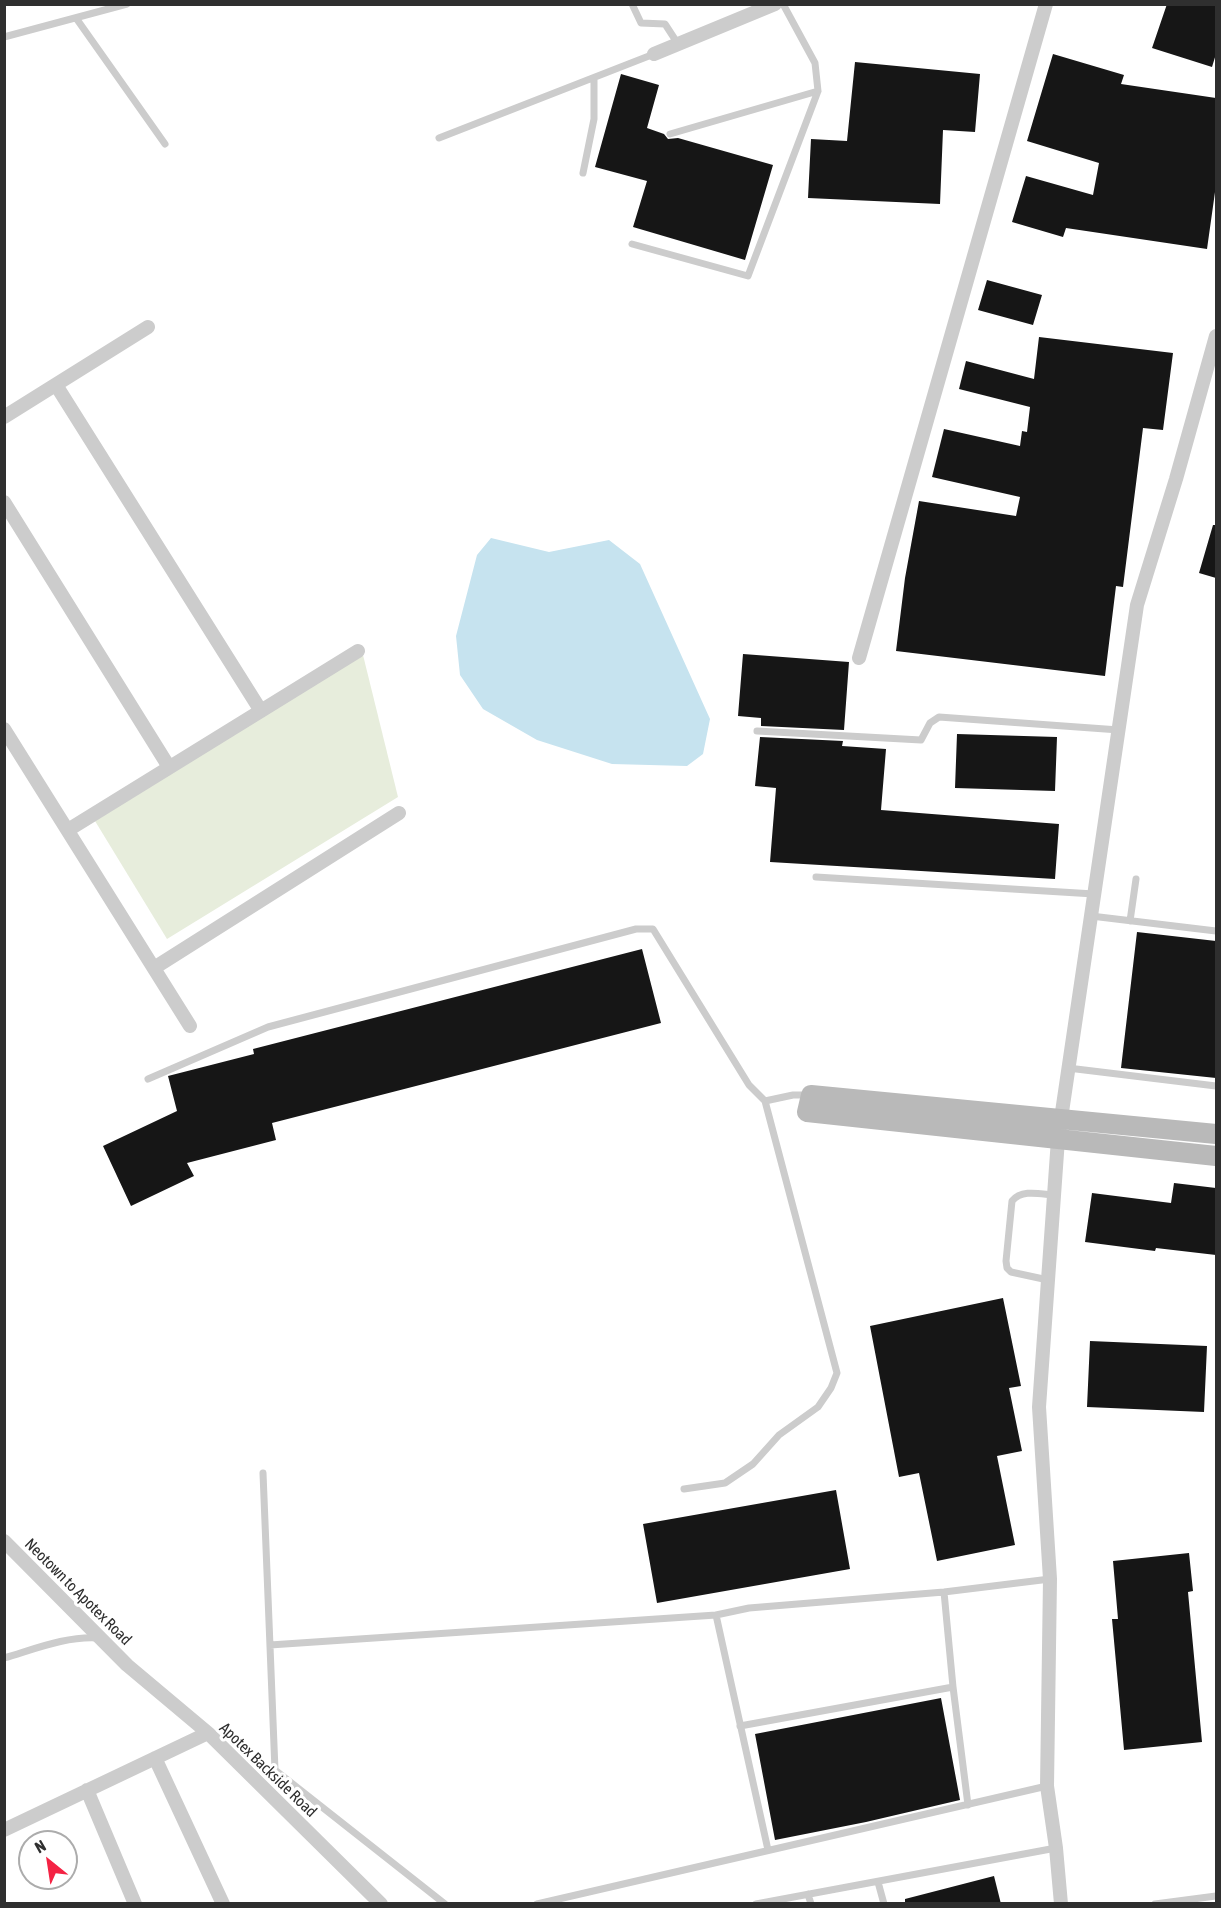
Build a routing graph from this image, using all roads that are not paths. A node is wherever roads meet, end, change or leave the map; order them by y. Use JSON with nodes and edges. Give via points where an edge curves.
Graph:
{"nodes":[{"id":1,"x":127,"y":4,"type":"edge"},
{"id":2,"x":632,"y":4,"type":"edge"},
{"id":3,"x":775,"y":4,"type":"edge"},
{"id":4,"x":783,"y":4,"type":"edge"},
{"id":5,"x":1046,"y":4,"type":"edge"},
{"id":6,"x":76,"y":18,"type":"junction"},
{"id":7,"x":4,"y":37,"type":"edge"},
{"id":8,"x":678,"y":44,"type":"junction"},
{"id":9,"x":654,"y":54,"type":"joint"},
{"id":10,"x":594,"y":78,"type":"junction"},
{"id":11,"x":818,"y":91,"type":"junction"},
{"id":12,"x":670,"y":134,"type":"dead end"},
{"id":13,"x":440,"y":138,"type":"dead end"},
{"id":14,"x":165,"y":144,"type":"dead end"},
{"id":15,"x":583,"y":173,"type":"dead end"},
{"id":16,"x":632,"y":244,"type":"dead end"},
{"id":17,"x":148,"y":327,"type":"dead end"},
{"id":18,"x":1216,"y":336,"type":"edge"},
{"id":19,"x":56,"y":385,"type":"junction"},
{"id":20,"x":4,"y":417,"type":"edge"},
{"id":21,"x":4,"y":502,"type":"edge"},
{"id":22,"x":358,"y":651,"type":"dead end"},
{"id":23,"x":859,"y":658,"type":"dead end"},
{"id":24,"x":261,"y":711,"type":"junction"},
{"id":25,"x":4,"y":729,"type":"edge"},
{"id":26,"x":1119,"y":730,"type":"junction"},
{"id":27,"x":757,"y":731,"type":"dead end"},
{"id":28,"x":170,"y":767,"type":"junction"},
{"id":29,"x":399,"y":813,"type":"dead end"},
{"id":30,"x":68,"y":830,"type":"junction"},
{"id":31,"x":816,"y":877,"type":"dead end"},
{"id":32,"x":1136,"y":879,"type":"dead end"},
{"id":33,"x":1094,"y":894,"type":"junction"},
{"id":34,"x":1091,"y":916,"type":"junction"},
{"id":35,"x":1131,"y":921,"type":"junction"},
{"id":36,"x":1216,"y":931,"type":"edge"},
{"id":37,"x":154,"y":968,"type":"junction"},
{"id":38,"x":190,"y":1026,"type":"dead end"},
{"id":39,"x":1068,"y":1068,"type":"junction"},
{"id":40,"x":148,"y":1079,"type":"dead end"},
{"id":41,"x":1216,"y":1086,"type":"edge"},
{"id":42,"x":765,"y":1101,"type":"junction"},
{"id":43,"x":809,"y":1103,"type":"junction"},
{"id":44,"x":1060,"y":1119,"type":"junction"},
{"id":45,"x":1216,"y":1134,"type":"edge"},
{"id":46,"x":1058,"y":1139,"type":"junction"},
{"id":47,"x":1216,"y":1156,"type":"edge"},
{"id":48,"x":1053,"y":1196,"type":"junction"},
{"id":49,"x":1048,"y":1280,"type":"junction"},
{"id":50,"x":263,"y":1473,"type":"dead end"},
{"id":51,"x":684,"y":1489,"type":"dead end"},
{"id":52,"x":4,"y":1541,"type":"edge"},
{"id":53,"x":1050,"y":1579,"type":"junction"},
{"id":54,"x":944,"y":1592,"type":"junction"},
{"id":55,"x":716,"y":1615,"type":"junction"},
{"id":56,"x":101,"y":1639,"type":"junction"},
{"id":57,"x":270,"y":1645,"type":"junction"},
{"id":58,"x":4,"y":1658,"type":"edge"},
{"id":59,"x":127,"y":1665,"type":"joint"},
{"id":60,"x":953,"y":1687,"type":"junction"},
{"id":61,"x":740,"y":1726,"type":"junction"},
{"id":62,"x":208,"y":1733,"type":"junction"},
{"id":63,"x":155,"y":1758,"type":"junction"},
{"id":64,"x":1047,"y":1786,"type":"junction"},
{"id":65,"x":87,"y":1790,"type":"junction"},
{"id":66,"x":968,"y":1805,"type":"junction"},
{"id":67,"x":4,"y":1830,"type":"edge"},
{"id":68,"x":1056,"y":1848,"type":"junction"},
{"id":69,"x":768,"y":1850,"type":"junction"},
{"id":70,"x":878,"y":1881,"type":"junction"},
{"id":71,"x":808,"y":1894,"type":"junction"},
{"id":72,"x":1216,"y":1896,"type":"edge"},
{"id":73,"x":135,"y":1904,"type":"edge"},
{"id":74,"x":223,"y":1904,"type":"edge"},
{"id":75,"x":381,"y":1904,"type":"edge"},
{"id":76,"x":445,"y":1904,"type":"edge"},
{"id":77,"x":537,"y":1904,"type":"edge"},
{"id":78,"x":756,"y":1904,"type":"edge"},
{"id":79,"x":811,"y":1904,"type":"edge"},
{"id":80,"x":884,"y":1904,"type":"edge"},
{"id":81,"x":1061,"y":1904,"type":"edge"},
{"id":82,"x":1155,"y":1904,"type":"edge"}],
"edges":[{"from":1,"to":6,"type":"lane"},
{"from":2,"to":8,"type":"lane","via":[[641,23],[665,24]]},
{"from":3,"to":8,"type":"street"},
{"from":4,"to":11,"type":"lane","via":[[815,63]]},
{"from":5,"to":23,"type":"street"},
{"from":6,"to":7,"type":"lane"},
{"from":6,"to":14,"type":"lane"},
{"from":8,"to":9,"type":"street"},
{"from":9,"to":10,"type":"lane"},
{"from":10,"to":13,"type":"lane"},
{"from":10,"to":15,"type":"lane","via":[[594,119]]},
{"from":11,"to":12,"type":"lane"},
{"from":11,"to":16,"type":"lane","via":[[748,276]]},
{"from":17,"to":19,"type":"street"},
{"from":18,"to":26,"type":"street","via":[[1137,605]]},
{"from":19,"to":20,"type":"street"},
{"from":19,"to":24,"type":"street"},
{"from":21,"to":28,"type":"street"},
{"from":22,"to":24,"type":"street"},
{"from":24,"to":28,"type":"street"},
{"from":25,"to":30,"type":"street"},
{"from":26,"to":27,"type":"lane","via":[[939,717],[930,723],[921,741]]},
{"from":26,"to":33,"type":"street"},
{"from":28,"to":30,"type":"street"},
{"from":29,"to":37,"type":"street"},
{"from":30,"to":37,"type":"street"},
{"from":31,"to":33,"type":"lane"},
{"from":32,"to":35,"type":"lane"},
{"from":33,"to":34,"type":"street"},
{"from":34,"to":35,"type":"lane"},
{"from":34,"to":39,"type":"street"},
{"from":35,"to":36,"type":"lane"},
{"from":37,"to":38,"type":"street"},
{"from":39,"to":41,"type":"lane"},
{"from":39,"to":44,"type":"street"},
{"from":40,"to":42,"type":"lane","via":[[267,1027],[636,929],[653,929],[749,1085]]},
{"from":42,"to":43,"type":"lane","via":[[793,1095]]},
{"from":42,"to":51,"type":"lane","via":[[837,1372],[818,1407],[779,1435],[753,1464],[725,1483]]},
{"from":43,"to":44,"type":"street"},
{"from":43,"to":46,"type":"street"},
{"from":44,"to":45,"type":"street"},
{"from":44,"to":46,"type":"street"},
{"from":46,"to":47,"type":"street"},
{"from":46,"to":48,"type":"street"},
{"from":48,"to":49,"type":"street"},
{"from":48,"to":49,"type":"lane","via":[[1024,1193],[1012,1200],[1006,1261],[1011,1272]]},
{"from":49,"to":53,"type":"street","via":[[1039,1407]]},
{"from":50,"to":57,"type":"lane"},
{"from":52,"to":56,"type":"street","name":"Neotown to Apotex Road"},
{"from":53,"to":54,"type":"lane"},
{"from":53,"to":64,"type":"street"},
{"from":54,"to":55,"type":"lane","via":[[749,1608]]},
{"from":54,"to":60,"type":"lane"},
{"from":55,"to":57,"type":"lane"},
{"from":55,"to":61,"type":"lane"},
{"from":56,"to":58,"type":"lane","via":[[62,1641]]},
{"from":56,"to":59,"type":"street","name":"Neotown to Apotex Road"},
{"from":57,"to":76,"type":"lane","via":[[275,1770]]},
{"from":59,"to":62,"type":"street","name":"Apotex Backside Road"},
{"from":60,"to":61,"type":"lane"},
{"from":60,"to":66,"type":"lane"},
{"from":61,"to":69,"type":"lane"},
{"from":62,"to":63,"type":"street"},
{"from":62,"to":75,"type":"street","name":"Apotex Backside Road"},
{"from":63,"to":65,"type":"street"},
{"from":63,"to":74,"type":"street"},
{"from":64,"to":66,"type":"lane"},
{"from":64,"to":68,"type":"street"},
{"from":65,"to":67,"type":"street"},
{"from":65,"to":73,"type":"street"},
{"from":66,"to":69,"type":"lane"},
{"from":68,"to":70,"type":"lane"},
{"from":68,"to":81,"type":"street"},
{"from":69,"to":77,"type":"lane"},
{"from":70,"to":71,"type":"lane"},
{"from":70,"to":80,"type":"lane"},
{"from":71,"to":78,"type":"lane"},
{"from":71,"to":79,"type":"lane"},
{"from":72,"to":82,"type":"lane"}]}
